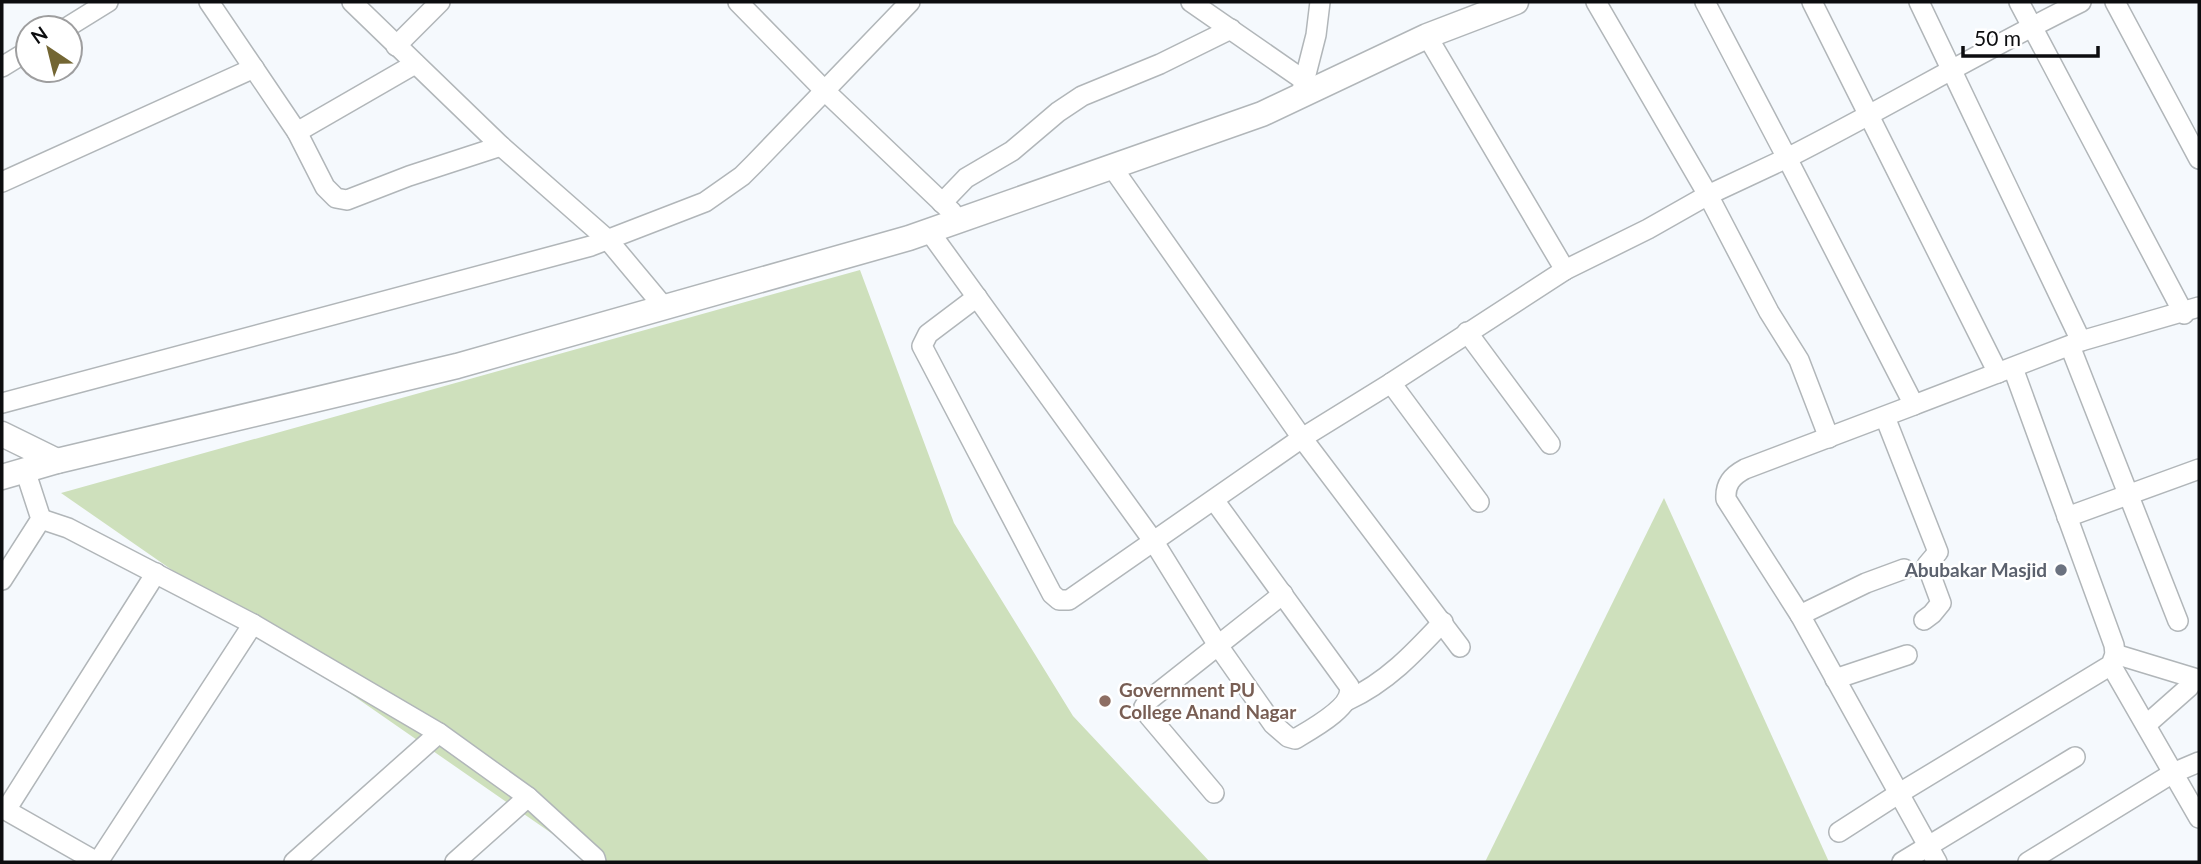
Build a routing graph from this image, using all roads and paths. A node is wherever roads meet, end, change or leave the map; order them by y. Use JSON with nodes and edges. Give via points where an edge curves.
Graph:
{"nodes":[{"id":1,"x":108,"y":2,"type":"edge"},
{"id":2,"x":209,"y":2,"type":"edge"},
{"id":3,"x":352,"y":2,"type":"edge"},
{"id":4,"x":440,"y":2,"type":"edge"},
{"id":5,"x":737,"y":2,"type":"edge"},
{"id":6,"x":910,"y":2,"type":"edge"},
{"id":7,"x":1191,"y":2,"type":"edge"},
{"id":8,"x":1321,"y":2,"type":"edge"},
{"id":9,"x":1516,"y":2,"type":"edge"},
{"id":10,"x":1596,"y":2,"type":"edge"},
{"id":11,"x":1706,"y":2,"type":"edge"},
{"id":12,"x":1812,"y":2,"type":"edge"},
{"id":13,"x":1919,"y":2,"type":"edge"},
{"id":14,"x":2019,"y":2,"type":"edge"},
{"id":15,"x":2081,"y":2,"type":"edge"},
{"id":16,"x":2115,"y":2,"type":"edge"},
{"id":17,"x":84,"y":17,"type":"edge"},
{"id":18,"x":2032,"y":26,"type":"junction"},
{"id":19,"x":1231,"y":29,"type":"junction"},
{"id":20,"x":1427,"y":36,"type":"junction"},
{"id":21,"x":396,"y":46,"type":"junction"},
{"id":22,"x":415,"y":64,"type":"junction"},
{"id":23,"x":254,"y":68,"type":"junction"},
{"id":24,"x":1952,"y":68,"type":"junction"},
{"id":25,"x":1303,"y":88,"type":"junction"},
{"id":26,"x":826,"y":92,"type":"junction"},
{"id":27,"x":1869,"y":116,"type":"junction"},
{"id":28,"x":297,"y":132,"type":"junction"},
{"id":29,"x":501,"y":146,"type":"junction"},
{"id":30,"x":1787,"y":158,"type":"junction"},
{"id":31,"x":2199,"y":159,"type":"edge"},
{"id":32,"x":1112,"y":167,"type":"junction"},
{"id":33,"x":2,"y":180,"type":"edge"},
{"id":34,"x":1708,"y":195,"type":"junction"},
{"id":35,"x":951,"y":211,"type":"junction"},
{"id":36,"x":929,"y":231,"type":"junction"},
{"id":37,"x":608,"y":240,"type":"junction"},
{"id":38,"x":1565,"y":270,"type":"junction"},
{"id":39,"x":976,"y":296,"type":"junction"},
{"id":40,"x":664,"y":307,"type":"junction"},
{"id":41,"x":2191,"y":311,"type":"edge"},
{"id":42,"x":1467,"y":332,"type":"junction"},
{"id":43,"x":2076,"y":343,"type":"junction"},
{"id":44,"x":2006,"y":371,"type":"junction"},
{"id":45,"x":1391,"y":383,"type":"junction"},
{"id":46,"x":2,"y":403,"type":"edge"},
{"id":47,"x":1914,"y":405,"type":"junction"},
{"id":48,"x":1885,"y":417,"type":"junction"},
{"id":49,"x":2,"y":434,"type":"edge"},
{"id":50,"x":1302,"y":438,"type":"junction"},
{"id":51,"x":1829,"y":438,"type":"junction"},
{"id":52,"x":1550,"y":444,"type":"dead end"},
{"id":53,"x":57,"y":461,"type":"junction"},
{"id":54,"x":2199,"y":471,"type":"edge"},
{"id":55,"x":13,"y":474,"type":"edge"},
{"id":56,"x":2129,"y":494,"type":"junction"},
{"id":57,"x":1214,"y":500,"type":"junction"},
{"id":58,"x":1479,"y":502,"type":"dead end"},
{"id":59,"x":2067,"y":517,"type":"junction"},
{"id":60,"x":41,"y":519,"type":"junction"},
{"id":61,"x":1154,"y":542,"type":"junction"},
{"id":62,"x":1904,"y":569,"type":"dead end"},
{"id":63,"x":156,"y":573,"type":"junction"},
{"id":64,"x":2,"y":579,"type":"edge"},
{"id":65,"x":1283,"y":594,"type":"junction"},
{"id":66,"x":1800,"y":615,"type":"junction"},
{"id":67,"x":1924,"y":620,"type":"dead end"},
{"id":68,"x":2178,"y":621,"type":"dead end"},
{"id":69,"x":1443,"y":622,"type":"junction"},
{"id":70,"x":253,"y":624,"type":"junction"},
{"id":71,"x":1219,"y":647,"type":"junction"},
{"id":72,"x":1460,"y":647,"type":"dead end"},
{"id":73,"x":1907,"y":655,"type":"dead end"},
{"id":74,"x":2113,"y":660,"type":"junction"},
{"id":75,"x":1835,"y":679,"type":"junction"},
{"id":76,"x":1348,"y":700,"type":"junction"},
{"id":77,"x":2146,"y":725,"type":"junction"},
{"id":78,"x":439,"y":733,"type":"junction"},
{"id":79,"x":2076,"y":757,"type":"dead end"},
{"id":80,"x":2199,"y":762,"type":"edge"},
{"id":81,"x":2173,"y":773,"type":"junction"},
{"id":82,"x":1214,"y":793,"type":"dead end"},
{"id":83,"x":1898,"y":794,"type":"junction"},
{"id":84,"x":528,"y":797,"type":"junction"},
{"id":85,"x":4,"y":809,"type":"edge"},
{"id":86,"x":2199,"y":818,"type":"edge"},
{"id":87,"x":1839,"y":832,"type":"dead end"},
{"id":88,"x":1932,"y":855,"type":"edge"},
{"id":89,"x":98,"y":862,"type":"edge"},
{"id":90,"x":294,"y":862,"type":"edge"},
{"id":91,"x":454,"y":862,"type":"edge"},
{"id":92,"x":596,"y":862,"type":"edge"},
{"id":93,"x":1902,"y":862,"type":"edge"},
{"id":94,"x":2028,"y":862,"type":"edge"}],
"edges":[{"from":1,"to":17,"type":"street"},
{"from":2,"to":23,"type":"street"},
{"from":3,"to":21,"type":"street"},
{"from":4,"to":21,"type":"street"},
{"from":5,"to":26,"type":"street"},
{"from":6,"to":26,"type":"street"},
{"from":7,"to":19,"type":"street"},
{"from":8,"to":25,"type":"street"},
{"from":9,"to":20,"type":"street"},
{"from":10,"to":34,"type":"street"},
{"from":11,"to":30,"type":"street"},
{"from":12,"to":27,"type":"street"},
{"from":13,"to":24,"type":"street"},
{"from":14,"to":18,"type":"street"},
{"from":15,"to":18,"type":"street"},
{"from":16,"to":31,"type":"street"},
{"from":18,"to":24,"type":"street"},
{"from":18,"to":41,"type":"street"},
{"from":19,"to":25,"type":"street"},
{"from":19,"to":35,"type":"street","via":[[1082,96],[1012,151],[966,178]]},
{"from":20,"to":25,"type":"street"},
{"from":20,"to":38,"type":"street"},
{"from":21,"to":22,"type":"street"},
{"from":22,"to":28,"type":"street"},
{"from":22,"to":29,"type":"street"},
{"from":23,"to":28,"type":"street"},
{"from":23,"to":33,"type":"street"},
{"from":24,"to":27,"type":"street"},
{"from":24,"to":43,"type":"street"},
{"from":25,"to":32,"type":"street","via":[[1262,114]]},
{"from":26,"to":35,"type":"street"},
{"from":26,"to":37,"type":"street","via":[[743,176],[705,202]]},
{"from":27,"to":30,"type":"street"},
{"from":27,"to":44,"type":"street"},
{"from":28,"to":29,"type":"street","via":[[330,194],[341,200]]},
{"from":29,"to":37,"type":"street"},
{"from":30,"to":34,"type":"street"},
{"from":30,"to":47,"type":"street"},
{"from":32,"to":35,"type":"street"},
{"from":32,"to":50,"type":"street"},
{"from":34,"to":38,"type":"street"},
{"from":34,"to":51,"type":"street","via":[[1799,360]]},
{"from":35,"to":36,"type":"street"},
{"from":36,"to":39,"type":"street"},
{"from":36,"to":40,"type":"street"},
{"from":37,"to":40,"type":"street"},
{"from":37,"to":46,"type":"street"},
{"from":38,"to":42,"type":"street"},
{"from":39,"to":61,"type":"street"},
{"from":39,"to":61,"type":"street","via":[[924,337],[922,346],[1052,594],[1069,600]]},
{"from":40,"to":53,"type":"street","via":[[457,366]]},
{"from":41,"to":43,"type":"street"},
{"from":42,"to":45,"type":"street"},
{"from":42,"to":52,"type":"street"},
{"from":43,"to":44,"type":"street"},
{"from":43,"to":56,"type":"street"},
{"from":44,"to":47,"type":"street"},
{"from":44,"to":59,"type":"street"},
{"from":45,"to":50,"type":"street"},
{"from":45,"to":58,"type":"street"},
{"from":47,"to":48,"type":"street"},
{"from":48,"to":51,"type":"street"},
{"from":48,"to":67,"type":"street","via":[[1938,552],[1927,565],[1941,603]]},
{"from":49,"to":53,"type":"street"},
{"from":50,"to":57,"type":"street"},
{"from":50,"to":69,"type":"street"},
{"from":51,"to":66,"type":"street","via":[[1745,469],[1734,475],[1726,491],[1726,499]]},
{"from":53,"to":55,"type":"street"},
{"from":54,"to":56,"type":"street"},
{"from":55,"to":60,"type":"street"},
{"from":56,"to":59,"type":"street"},
{"from":56,"to":68,"type":"street"},
{"from":57,"to":61,"type":"street"},
{"from":57,"to":65,"type":"street"},
{"from":59,"to":74,"type":"street","via":[[2114,645]]},
{"from":60,"to":63,"type":"street"},
{"from":60,"to":64,"type":"street"},
{"from":61,"to":71,"type":"street"},
{"from":62,"to":66,"type":"street"},
{"from":63,"to":70,"type":"street"},
{"from":63,"to":85,"type":"street"},
{"from":65,"to":71,"type":"street"},
{"from":65,"to":76,"type":"street","via":[[1349,687]]},
{"from":66,"to":75,"type":"street"},
{"from":69,"to":72,"type":"street"},
{"from":69,"to":76,"type":"street","via":[[1402,665]]},
{"from":70,"to":78,"type":"street"},
{"from":70,"to":89,"type":"street"},
{"from":71,"to":76,"type":"street","via":[[1273,724],[1288,737],[1295,739],[1307,732]]},
{"from":71,"to":82,"type":"street","via":[[1144,707]]},
{"from":73,"to":75,"type":"street"},
{"from":74,"to":77,"type":"street"},
{"from":74,"to":77,"type":"street","via":[[2194,678]]},
{"from":74,"to":83,"type":"street"},
{"from":75,"to":83,"type":"street"},
{"from":77,"to":81,"type":"street"},
{"from":78,"to":84,"type":"street"},
{"from":78,"to":90,"type":"street"},
{"from":79,"to":88,"type":"street"},
{"from":80,"to":81,"type":"street"},
{"from":81,"to":86,"type":"street"},
{"from":81,"to":94,"type":"street"},
{"from":83,"to":87,"type":"street"},
{"from":83,"to":88,"type":"street"},
{"from":84,"to":91,"type":"street"},
{"from":84,"to":92,"type":"street"},
{"from":85,"to":89,"type":"street"},
{"from":88,"to":93,"type":"street"}]}
